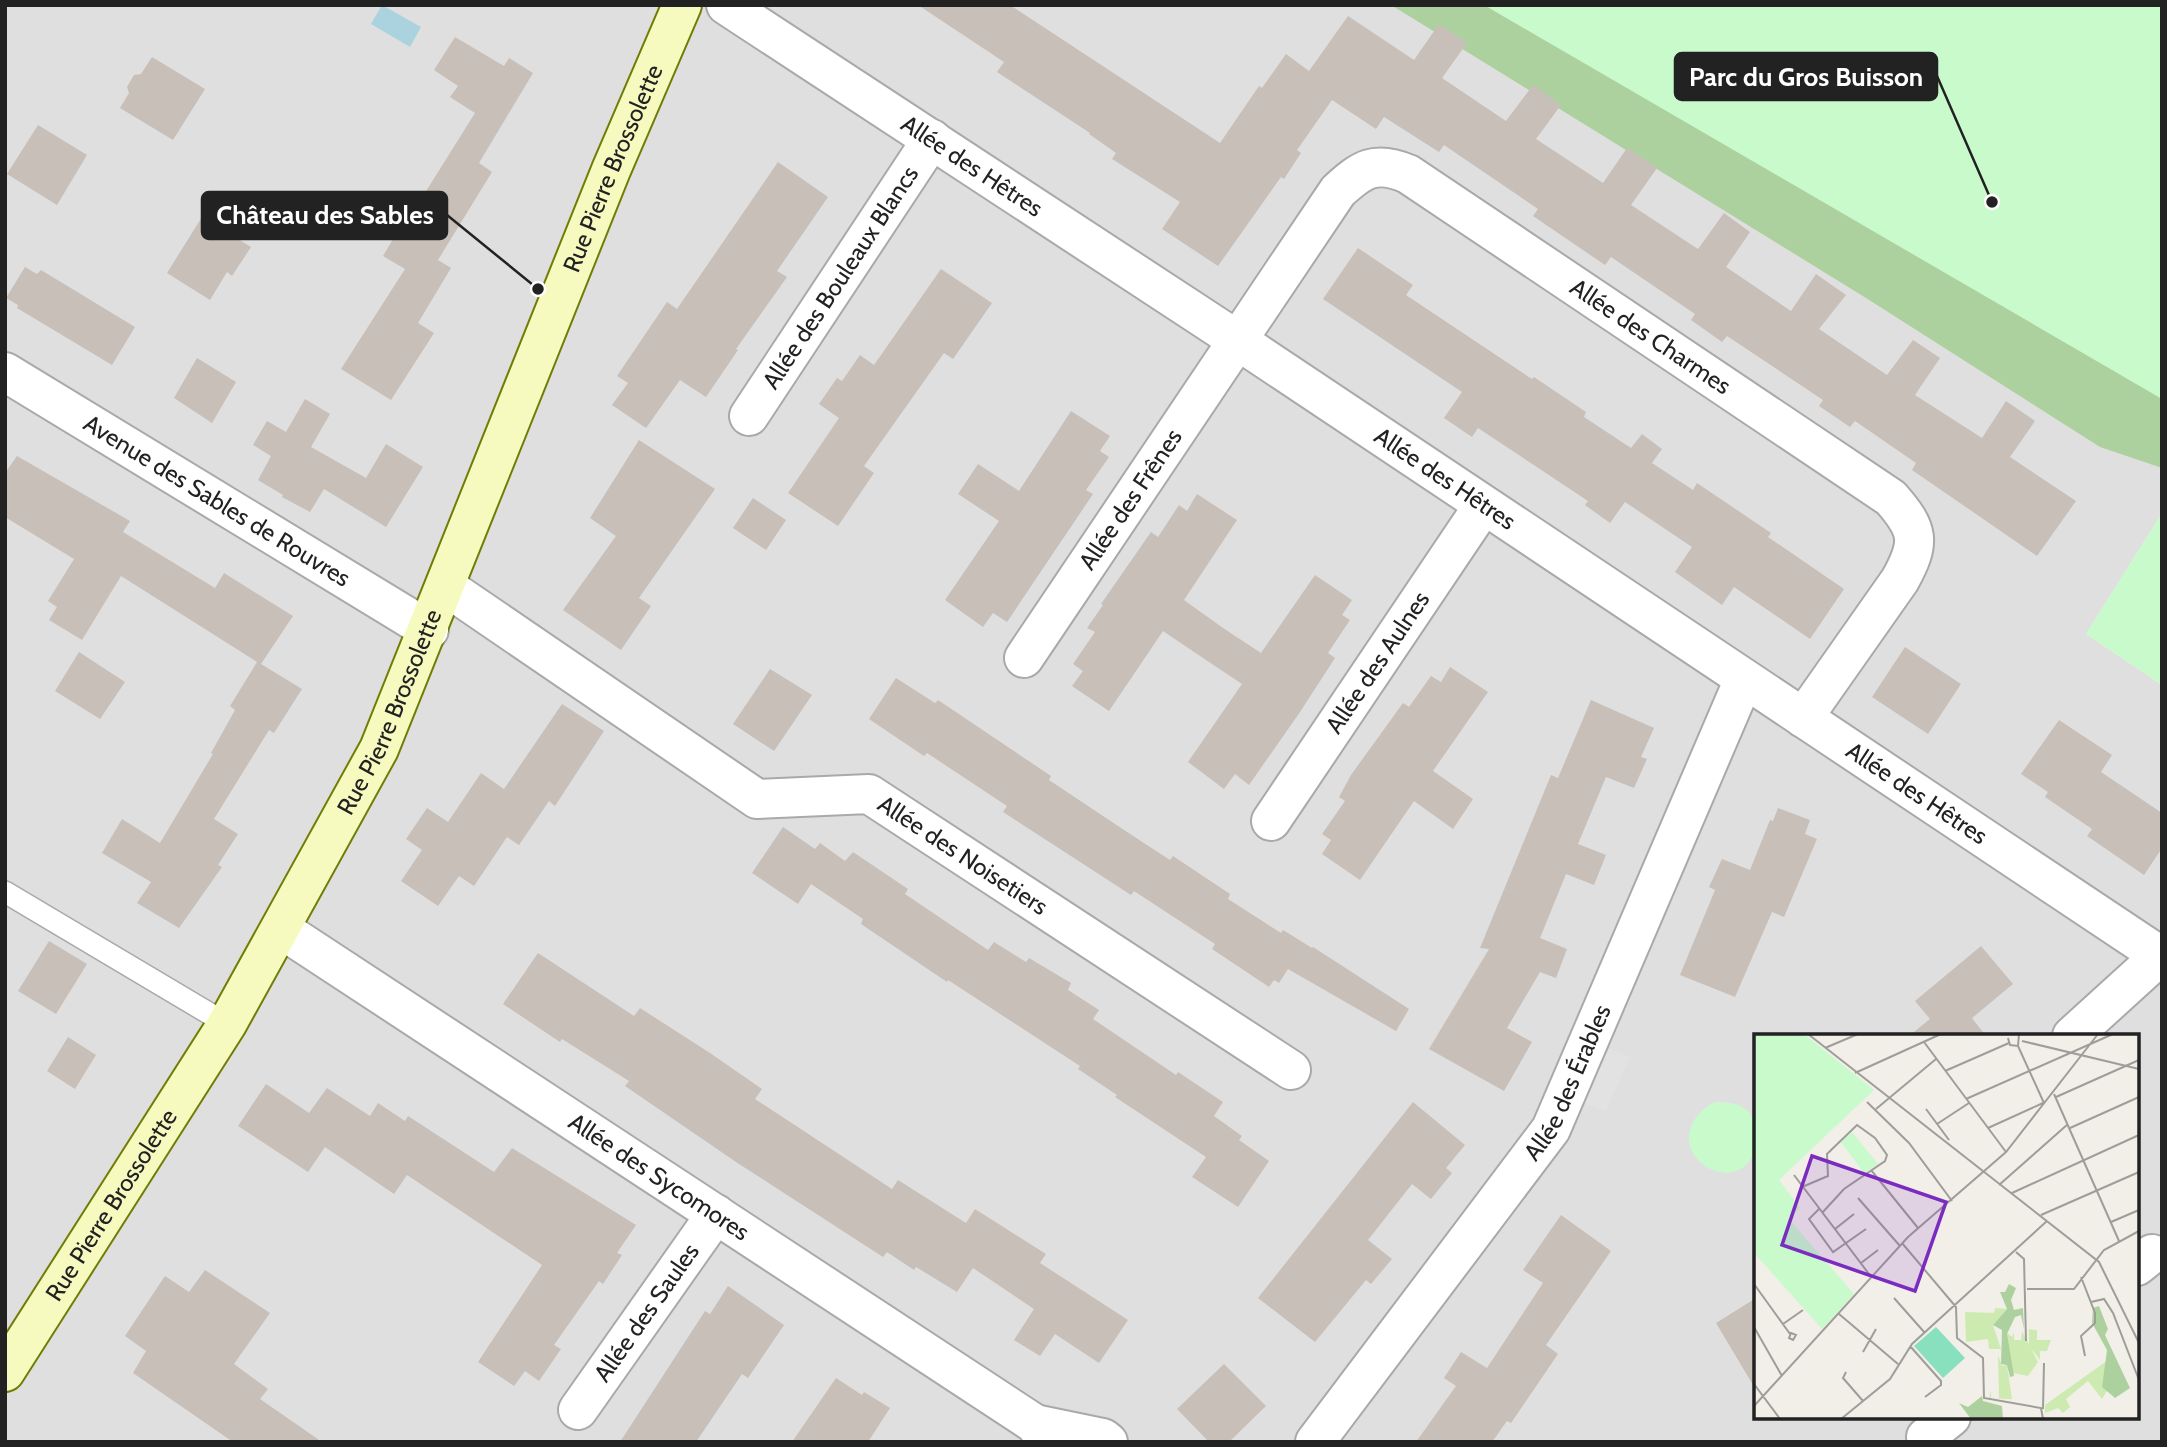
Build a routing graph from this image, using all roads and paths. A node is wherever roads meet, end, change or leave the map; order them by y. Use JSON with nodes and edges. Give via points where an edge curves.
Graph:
{"nodes":[{"id":1,"x":682,"y":5,"type":"edge"},
{"id":2,"x":726,"y":5,"type":"edge"},
{"id":3,"x":932,"y":139,"type":"junction"},
{"id":4,"x":1237,"y":340,"type":"junction"},
{"id":5,"x":5,"y":372,"type":"edge"},
{"id":6,"x":749,"y":416,"type":"dead end"},
{"id":7,"x":1483,"y":506,"type":"junction"},
{"id":8,"x":445,"y":586,"type":"junction"},
{"id":9,"x":429,"y":630,"type":"junction"},
{"id":10,"x":1024,"y":658,"type":"dead end"},
{"id":11,"x":1744,"y":679,"type":"junction"},
{"id":12,"x":1803,"y":718,"type":"junction"},
{"id":13,"x":1271,"y":821,"type":"dead end"},
{"id":14,"x":5,"y":892,"type":"edge"},
{"id":15,"x":281,"y":929,"type":"junction"},
{"id":16,"x":2161,"y":956,"type":"edge"},
{"id":17,"x":227,"y":1024,"type":"junction"},
{"id":18,"x":2074,"y":1034,"type":"edge"},
{"id":19,"x":1291,"y":1070,"type":"dead end"},
{"id":20,"x":716,"y":1214,"type":"junction"},
{"id":21,"x":5,"y":1373,"type":"edge"},
{"id":22,"x":578,"y":1410,"type":"dead end"},
{"id":23,"x":1041,"y":1433,"type":"edge"},
{"id":24,"x":1108,"y":1442,"type":"edge"},
{"id":25,"x":1315,"y":1442,"type":"edge"}],
"edges":[{"from":1,"to":8,"type":"street","name":"Rue Pierre Brossolette"},
{"from":2,"to":3,"type":"street","name":"Allée des Hêtres"},
{"from":3,"to":4,"type":"street","name":"Allée des Hêtres"},
{"from":3,"to":6,"type":"street","name":"Allée des Bouleaux Blancs"},
{"from":4,"to":7,"type":"street","name":"Allée des Hêtres"},
{"from":4,"to":10,"type":"street","name":"Allée des Frênes"},
{"from":4,"to":12,"type":"street","name":"Allée des Charmes","via":[[1338,191],[1356,175],[1390,166],[1419,181],[1891,498],[1908,517],[1915,537],[1912,559]]},
{"from":5,"to":9,"type":"street","name":"Avenue des Sables de Rouvres"},
{"from":7,"to":11,"type":"street","name":"Allée des Hêtres"},
{"from":7,"to":13,"type":"street","name":"Allée des Aulnes"},
{"from":8,"to":9,"type":"street","name":"Rue Pierre Brossolette"},
{"from":8,"to":19,"type":"street","name":"Allée des Noisetiers","via":[[757,799],[869,794]]},
{"from":9,"to":15,"type":"street","name":"Rue Pierre Brossolette","via":[[380,749]]},
{"from":11,"to":12,"type":"street","name":"Allée des Hêtres"},
{"from":11,"to":25,"type":"street","name":"Allée des Érables","via":[[1550,1129]]},
{"from":12,"to":16,"type":"street","name":"Allée des Hêtres"},
{"from":14,"to":17,"type":"lane"},
{"from":15,"to":17,"type":"street","name":"Rue Pierre Brossolette"},
{"from":15,"to":20,"type":"street","name":"Allée des Sycomores"},
{"from":16,"to":18,"type":"street"},
{"from":17,"to":21,"type":"street","name":"Rue Pierre Brossolette"},
{"from":20,"to":22,"type":"street","name":"Allée des Saules"},
{"from":20,"to":23,"type":"street","name":"Allée des Sycomores"},
{"from":23,"to":24,"type":"street","name":"Allée des Sycomores"}]}
